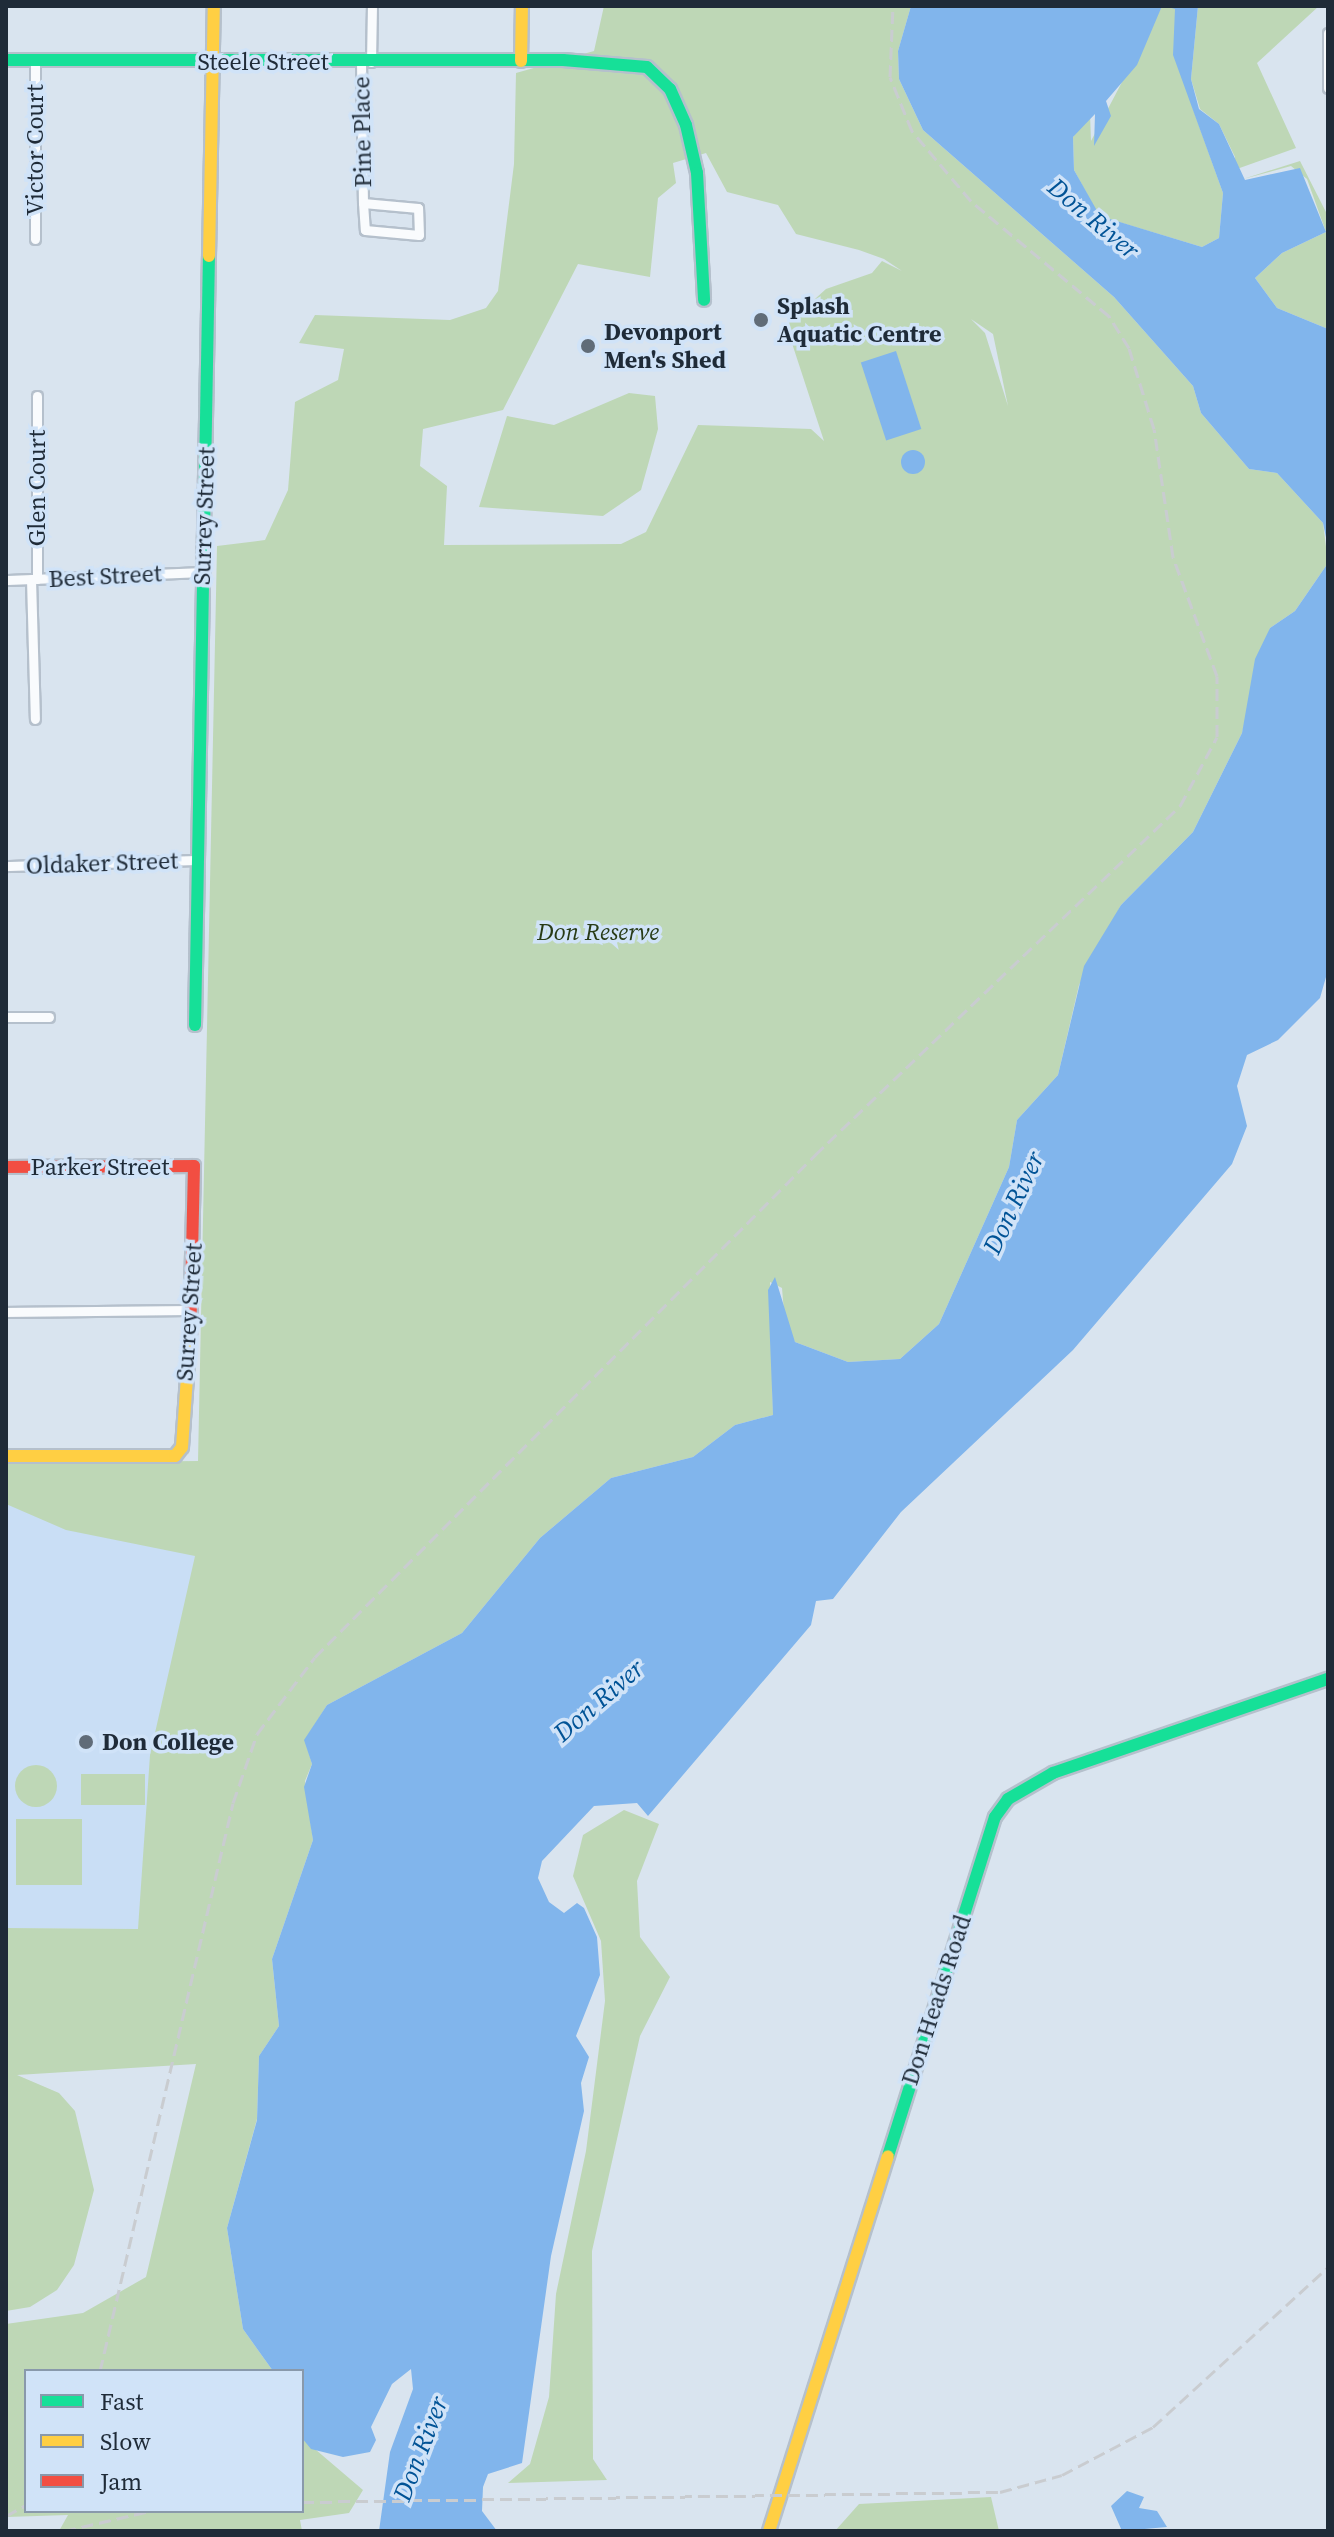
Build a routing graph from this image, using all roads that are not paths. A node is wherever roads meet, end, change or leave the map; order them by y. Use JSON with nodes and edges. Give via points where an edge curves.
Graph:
{"nodes":[{"id":1,"x":214,"y":6,"type":"edge"},
{"id":2,"x":372,"y":6,"type":"edge"},
{"id":3,"x":522,"y":6,"type":"edge"},
{"id":4,"x":1328,"y":33,"type":"edge"},
{"id":5,"x":6,"y":60,"type":"edge"},
{"id":6,"x":35,"y":60,"type":"junction"},
{"id":7,"x":521,"y":61,"type":"junction"},
{"id":8,"x":366,"y":62,"type":"junction"},
{"id":9,"x":213,"y":63,"type":"junction"},
{"id":10,"x":1328,"y":88,"type":"edge"},
{"id":11,"x":363,"y":203,"type":"junction"},
{"id":12,"x":35,"y":239,"type":"dead end"},
{"id":13,"x":704,"y":300,"type":"dead end"},
{"id":14,"x":37,"y":396,"type":"dead end"},
{"id":15,"x":205,"y":572,"type":"junction"},
{"id":16,"x":34,"y":579,"type":"junction"},
{"id":17,"x":6,"y":580,"type":"edge"},
{"id":18,"x":35,"y":719,"type":"dead end"},
{"id":19,"x":199,"y":860,"type":"junction"},
{"id":20,"x":6,"y":866,"type":"edge"},
{"id":21,"x":6,"y":1017,"type":"edge"},
{"id":22,"x":49,"y":1017,"type":"dead end"},
{"id":23,"x":195,"y":1025,"type":"dead end"},
{"id":24,"x":194,"y":1166,"type":"joint"},
{"id":25,"x":6,"y":1167,"type":"edge"},
{"id":26,"x":185,"y":1310,"type":"junction"},
{"id":27,"x":7,"y":1312,"type":"edge"},
{"id":28,"x":6,"y":1456,"type":"edge"},
{"id":29,"x":1328,"y":1679,"type":"edge"},
{"id":30,"x":769,"y":2531,"type":"edge"}],
"edges":[{"from":1,"to":9,"type":"street","name":"Surrey Street"},
{"from":2,"to":8,"type":"street","name":"Pine Place"},
{"from":3,"to":7,"type":"street"},
{"from":4,"to":10,"type":"street"},
{"from":5,"to":6,"type":"street","name":"Steele Street"},
{"from":6,"to":9,"type":"street","name":"Steele Street"},
{"from":6,"to":12,"type":"street","name":"Victor Court"},
{"from":7,"to":8,"type":"street","name":"Steele Street"},
{"from":7,"to":13,"type":"street","name":"Steele Street","via":[[647,67],[670,89],[697,173]]},
{"from":8,"to":9,"type":"street","name":"Steele Street"},
{"from":8,"to":11,"type":"street","name":"Pine Place"},
{"from":9,"to":15,"type":"street","name":"Surrey Street"},
{"from":11,"to":11,"type":"street","name":"Pine Place","via":[[418,208],[419,235],[375,236],[365,230]]},
{"from":14,"to":16,"type":"street","name":"Glen Court"},
{"from":15,"to":16,"type":"street","name":"Best Street"},
{"from":15,"to":19,"type":"street","name":"Surrey Street"},
{"from":16,"to":17,"type":"street","name":"Best Street"},
{"from":16,"to":18,"type":"street","name":"Glen Court"},
{"from":19,"to":20,"type":"street","name":"Oldaker Street"},
{"from":19,"to":23,"type":"street","name":"Surrey Street"},
{"from":21,"to":22,"type":"street"},
{"from":24,"to":25,"type":"street","name":"Parker Street"},
{"from":24,"to":26,"type":"street","name":"Surrey Street","via":[[196,1241]]},
{"from":26,"to":27,"type":"street"},
{"from":26,"to":28,"type":"street","name":"Surrey Street","via":[[182,1447],[175,1456]]},
{"from":29,"to":30,"type":"street","name":"Don Heads Road","via":[[1053,1773],[1016,1793],[995,1817]]}]}
